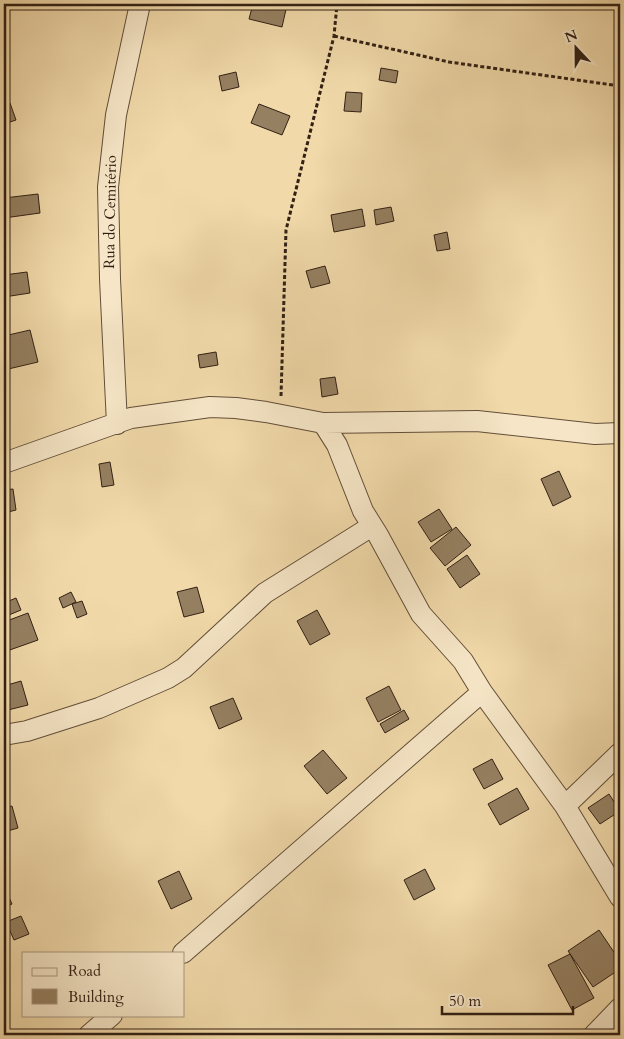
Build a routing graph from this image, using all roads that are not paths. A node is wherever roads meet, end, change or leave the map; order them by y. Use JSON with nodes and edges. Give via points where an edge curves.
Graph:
{"nodes":[{"id":1,"x":140,"y":4,"type":"edge"},
{"id":2,"x":323,"y":423,"type":"junction"},
{"id":3,"x":117,"y":424,"type":"junction"},
{"id":4,"x":620,"y":433,"type":"edge"},
{"id":5,"x":4,"y":463,"type":"edge"},
{"id":6,"x":372,"y":526,"type":"junction"},
{"id":7,"x":482,"y":692,"type":"junction"},
{"id":8,"x":4,"y":735,"type":"edge"},
{"id":9,"x":620,"y":752,"type":"edge"},
{"id":10,"x":565,"y":806,"type":"junction"},
{"id":11,"x":620,"y":897,"type":"edge"},
{"id":12,"x":184,"y":952,"type":"edge"},
{"id":13,"x":620,"y":1008,"type":"edge"},
{"id":14,"x":111,"y":1016,"type":"edge"},
{"id":15,"x":89,"y":1035,"type":"edge"},
{"id":16,"x":594,"y":1035,"type":"edge"}],
"edges":[{"from":1,"to":3,"type":"street","name":"Rua do Cemitério","via":[[116,115],[108,187]]},
{"from":2,"to":3,"type":"street","via":[[236,408],[210,408],[148,414]]},
{"from":2,"to":4,"type":"street","via":[[477,421],[595,434]]},
{"from":2,"to":6,"type":"street","via":[[337,445],[359,503]]},
{"from":3,"to":5,"type":"street"},
{"from":6,"to":7,"type":"street","via":[[421,614],[463,661]]},
{"from":6,"to":8,"type":"street","via":[[265,593],[184,668],[168,678],[100,708]]},
{"from":7,"to":10,"type":"street"},
{"from":7,"to":12,"type":"street"},
{"from":9,"to":10,"type":"street"},
{"from":10,"to":11,"type":"street"},
{"from":13,"to":16,"type":"street"},
{"from":14,"to":15,"type":"street"}]}
